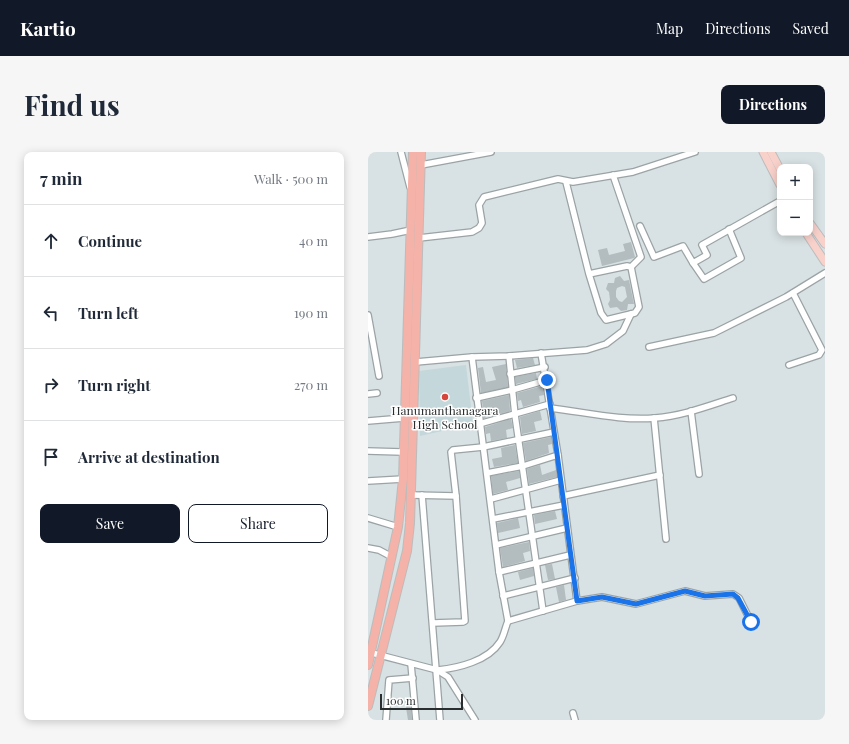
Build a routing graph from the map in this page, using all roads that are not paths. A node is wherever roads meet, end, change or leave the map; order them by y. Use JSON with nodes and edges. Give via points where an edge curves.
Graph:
{"nodes":[{"id":1,"x":401,"y":152,"type":"edge"},
{"id":2,"x":413,"y":152,"type":"edge"},
{"id":3,"x":421,"y":152,"type":"edge"},
{"id":4,"x":491,"y":152,"type":"edge"},
{"id":5,"x":695,"y":152,"type":"edge"},
{"id":6,"x":763,"y":152,"type":"edge"},
{"id":7,"x":771,"y":152,"type":"edge"},
{"id":8,"x":469,"y":154,"type":"edge"},
{"id":9,"x":777,"y":164,"type":"edge"},
{"id":10,"x":421,"y":165,"type":"junction"},
{"id":11,"x":613,"y":175,"type":"junction"},
{"id":12,"x":777,"y":180,"type":"edge"},
{"id":13,"x":566,"y":182,"type":"junction"},
{"id":14,"x":412,"y":193,"type":"junction"},
{"id":15,"x":777,"y":204,"type":"edge"},
{"id":16,"x":640,"y":226,"type":"dead end"},
{"id":17,"x":813,"y":227,"type":"edge"},
{"id":18,"x":729,"y":229,"type":"junction"},
{"id":19,"x":411,"y":230,"type":"junction"},
{"id":20,"x":808,"y":236,"type":"edge"},
{"id":21,"x":368,"y":237,"type":"edge"},
{"id":22,"x":419,"y":238,"type":"junction"},
{"id":23,"x":825,"y":244,"type":"edge"},
{"id":24,"x":825,"y":262,"type":"edge"},
{"id":25,"x":693,"y":263,"type":"junction"},
{"id":26,"x":631,"y":267,"type":"junction"},
{"id":27,"x":825,"y":273,"type":"edge"},
{"id":28,"x":589,"y":274,"type":"junction"},
{"id":29,"x":793,"y":293,"type":"junction"},
{"id":30,"x":631,"y":314,"type":"junction"},
{"id":31,"x":368,"y":315,"type":"edge"},
{"id":32,"x":649,"y":347,"type":"dead end"},
{"id":33,"x":541,"y":353,"type":"junction"},
{"id":34,"x":509,"y":356,"type":"junction"},
{"id":35,"x":472,"y":357,"type":"junction"},
{"id":36,"x":416,"y":362,"type":"junction"},
{"id":37,"x":789,"y":366,"type":"dead end"},
{"id":38,"x":545,"y":367,"type":"junction"},
{"id":39,"x":510,"y":374,"type":"junction"},
{"id":40,"x":379,"y":376,"type":"dead end"},
{"id":41,"x":547,"y":380,"type":"junction"},
{"id":42,"x":512,"y":390,"type":"junction"},
{"id":43,"x":377,"y":393,"type":"dead end"},
{"id":44,"x":368,"y":394,"type":"edge"},
{"id":45,"x":476,"y":398,"type":"junction"},
{"id":46,"x":733,"y":398,"type":"dead end"},
{"id":47,"x":550,"y":406,"type":"junction"},
{"id":48,"x":691,"y":411,"type":"junction"},
{"id":49,"x":515,"y":415,"type":"junction"},
{"id":50,"x":404,"y":418,"type":"junction"},
{"id":51,"x":654,"y":418,"type":"junction"},
{"id":52,"x":368,"y":421,"type":"edge"},
{"id":53,"x":479,"y":424,"type":"junction"},
{"id":54,"x":554,"y":432,"type":"junction"},
{"id":55,"x":518,"y":439,"type":"junction"},
{"id":56,"x":484,"y":448,"type":"junction"},
{"id":57,"x":368,"y":451,"type":"edge"},
{"id":58,"x":402,"y":452,"type":"junction"},
{"id":59,"x":558,"y":455,"type":"junction"},
{"id":60,"x":523,"y":466,"type":"junction"},
{"id":61,"x":487,"y":473,"type":"junction"},
{"id":62,"x":699,"y":474,"type":"dead end"},
{"id":63,"x":660,"y":475,"type":"junction"},
{"id":64,"x":403,"y":479,"type":"junction"},
{"id":65,"x":561,"y":480,"type":"junction"},
{"id":66,"x":368,"y":482,"type":"edge"},
{"id":67,"x":526,"y":490,"type":"junction"},
{"id":68,"x":411,"y":495,"type":"junction"},
{"id":69,"x":422,"y":495,"type":"junction"},
{"id":70,"x":456,"y":496,"type":"junction"},
{"id":71,"x":563,"y":496,"type":"junction"},
{"id":72,"x":491,"y":499,"type":"junction"},
{"id":73,"x":564,"y":505,"type":"junction"},
{"id":74,"x":529,"y":512,"type":"junction"},
{"id":75,"x":368,"y":518,"type":"edge"},
{"id":76,"x":493,"y":519,"type":"junction"},
{"id":77,"x":398,"y":527,"type":"junction"},
{"id":78,"x":567,"y":528,"type":"junction"},
{"id":79,"x":532,"y":537,"type":"junction"},
{"id":80,"x":666,"y":539,"type":"dead end"},
{"id":81,"x":496,"y":545,"type":"junction"},
{"id":82,"x":368,"y":548,"type":"edge"},
{"id":83,"x":570,"y":555,"type":"junction"},
{"id":84,"x":392,"y":557,"type":"junction"},
{"id":85,"x":536,"y":563,"type":"junction"},
{"id":86,"x":499,"y":572,"type":"junction"},
{"id":87,"x":575,"y":578,"type":"junction"},
{"id":88,"x":539,"y":586,"type":"junction"},
{"id":89,"x":503,"y":596,"type":"junction"},
{"id":90,"x":577,"y":601,"type":"junction"},
{"id":91,"x":543,"y":611,"type":"junction"},
{"id":92,"x":508,"y":621,"type":"junction"},
{"id":93,"x":751,"y":622,"type":"dead end"},
{"id":94,"x":433,"y":623,"type":"junction"},
{"id":95,"x":370,"y":652,"type":"edge"},
{"id":96,"x":381,"y":656,"type":"junction"},
{"id":97,"x":411,"y":664,"type":"junction"},
{"id":98,"x":368,"y":665,"type":"edge"},
{"id":99,"x":437,"y":670,"type":"junction"},
{"id":100,"x":413,"y":678,"type":"junction"},
{"id":101,"x":368,"y":706,"type":"edge"},
{"id":102,"x":573,"y":712,"type":"dead end"},
{"id":103,"x":386,"y":720,"type":"edge"},
{"id":104,"x":416,"y":720,"type":"edge"},
{"id":105,"x":440,"y":720,"type":"edge"},
{"id":106,"x":475,"y":720,"type":"edge"},
{"id":107,"x":575,"y":720,"type":"edge"}],
"edges":[{"from":1,"to":14,"type":"street"},
{"from":2,"to":14,"type":"highway"},
{"from":3,"to":10,"type":"highway"},
{"from":4,"to":8,"type":"street"},
{"from":5,"to":11,"type":"street","via":[[633,172]]},
{"from":6,"to":12,"type":"main road"},
{"from":7,"to":9,"type":"main road"},
{"from":8,"to":10,"type":"street"},
{"from":10,"to":22,"type":"highway"},
{"from":11,"to":13,"type":"street"},
{"from":11,"to":26,"type":"street","via":[[640,255],[639,260]]},
{"from":13,"to":22,"type":"street","via":[[558,179],[484,197],[479,205],[482,223],[479,228],[472,232]]},
{"from":13,"to":28,"type":"street"},
{"from":14,"to":19,"type":"highway"},
{"from":15,"to":18,"type":"street"},
{"from":16,"to":25,"type":"street","via":[[654,257],[683,246]]},
{"from":17,"to":23,"type":"main road"},
{"from":18,"to":25,"type":"street","via":[[702,245],[707,255]]},
{"from":18,"to":25,"type":"street","via":[[741,258],[704,279]]},
{"from":19,"to":21,"type":"street"},
{"from":19,"to":50,"type":"highway"},
{"from":20,"to":24,"type":"main road"},
{"from":22,"to":36,"type":"highway"},
{"from":26,"to":28,"type":"street"},
{"from":26,"to":30,"type":"street","via":[[639,307]]},
{"from":27,"to":29,"type":"street"},
{"from":28,"to":30,"type":"street","via":[[601,313],[606,320]]},
{"from":29,"to":32,"type":"street","via":[[714,332]]},
{"from":29,"to":37,"type":"street","via":[[822,350],[819,354]]},
{"from":30,"to":33,"type":"street","via":[[624,330],[604,345],[584,351]]},
{"from":31,"to":40,"type":"street"},
{"from":33,"to":34,"type":"street"},
{"from":33,"to":38,"type":"street"},
{"from":34,"to":35,"type":"street"},
{"from":34,"to":39,"type":"street"},
{"from":35,"to":36,"type":"street"},
{"from":35,"to":45,"type":"street"},
{"from":36,"to":68,"type":"highway"},
{"from":38,"to":39,"type":"street"},
{"from":38,"to":41,"type":"street"},
{"from":39,"to":42,"type":"street"},
{"from":41,"to":42,"type":"street"},
{"from":41,"to":47,"type":"street"},
{"from":42,"to":45,"type":"street"},
{"from":42,"to":49,"type":"street"},
{"from":43,"to":44,"type":"street"},
{"from":45,"to":53,"type":"street"},
{"from":46,"to":48,"type":"street"},
{"from":47,"to":49,"type":"street"},
{"from":47,"to":51,"type":"street","via":[[620,417]]},
{"from":47,"to":54,"type":"street"},
{"from":48,"to":51,"type":"street"},
{"from":48,"to":62,"type":"street"},
{"from":49,"to":53,"type":"street"},
{"from":49,"to":55,"type":"street"},
{"from":50,"to":52,"type":"street"},
{"from":50,"to":58,"type":"highway"},
{"from":51,"to":63,"type":"street"},
{"from":53,"to":56,"type":"street"},
{"from":54,"to":55,"type":"street"},
{"from":54,"to":59,"type":"street"},
{"from":55,"to":56,"type":"street"},
{"from":55,"to":60,"type":"street"},
{"from":56,"to":61,"type":"street"},
{"from":56,"to":70,"type":"street","via":[[451,452]]},
{"from":57,"to":58,"type":"street"},
{"from":58,"to":64,"type":"highway"},
{"from":59,"to":60,"type":"street"},
{"from":59,"to":65,"type":"street"},
{"from":60,"to":61,"type":"street"},
{"from":60,"to":67,"type":"street"},
{"from":61,"to":72,"type":"street"},
{"from":63,"to":71,"type":"street"},
{"from":63,"to":80,"type":"street"},
{"from":64,"to":66,"type":"street"},
{"from":64,"to":77,"type":"highway"},
{"from":65,"to":67,"type":"street"},
{"from":65,"to":71,"type":"street"},
{"from":67,"to":72,"type":"street"},
{"from":67,"to":74,"type":"street"},
{"from":68,"to":69,"type":"street"},
{"from":68,"to":96,"type":"highway","via":[[407,551]]},
{"from":69,"to":70,"type":"street"},
{"from":69,"to":94,"type":"street"},
{"from":70,"to":94,"type":"street","via":[[465,620]]},
{"from":71,"to":73,"type":"street"},
{"from":72,"to":76,"type":"street"},
{"from":73,"to":74,"type":"street"},
{"from":73,"to":78,"type":"street"},
{"from":74,"to":76,"type":"street"},
{"from":74,"to":79,"type":"street"},
{"from":75,"to":77,"type":"street"},
{"from":76,"to":81,"type":"street"},
{"from":77,"to":84,"type":"highway"},
{"from":78,"to":79,"type":"street"},
{"from":78,"to":83,"type":"street"},
{"from":79,"to":81,"type":"street"},
{"from":79,"to":85,"type":"street"},
{"from":81,"to":86,"type":"street"},
{"from":82,"to":84,"type":"street","via":[[380,550]]},
{"from":83,"to":85,"type":"street"},
{"from":83,"to":87,"type":"street"},
{"from":84,"to":95,"type":"highway"},
{"from":85,"to":86,"type":"street"},
{"from":85,"to":88,"type":"street"},
{"from":86,"to":89,"type":"street"},
{"from":87,"to":88,"type":"street"},
{"from":87,"to":90,"type":"street"},
{"from":88,"to":89,"type":"street"},
{"from":88,"to":91,"type":"street"},
{"from":89,"to":92,"type":"street"},
{"from":90,"to":91,"type":"street"},
{"from":90,"to":93,"type":"street","via":[[602,597],[636,604],[685,591],[705,596],[733,594],[738,598]]},
{"from":91,"to":92,"type":"street"},
{"from":92,"to":99,"type":"street","via":[[500,642],[492,651],[452,669]]},
{"from":94,"to":99,"type":"street"},
{"from":95,"to":96,"type":"street"},
{"from":95,"to":98,"type":"highway"},
{"from":96,"to":97,"type":"street"},
{"from":96,"to":101,"type":"highway"},
{"from":97,"to":99,"type":"street"},
{"from":97,"to":100,"type":"street"},
{"from":99,"to":105,"type":"street"},
{"from":99,"to":106,"type":"street","via":[[448,677]]},
{"from":100,"to":103,"type":"street","via":[[389,680]]},
{"from":100,"to":104,"type":"street"},
{"from":102,"to":107,"type":"street"}]}
